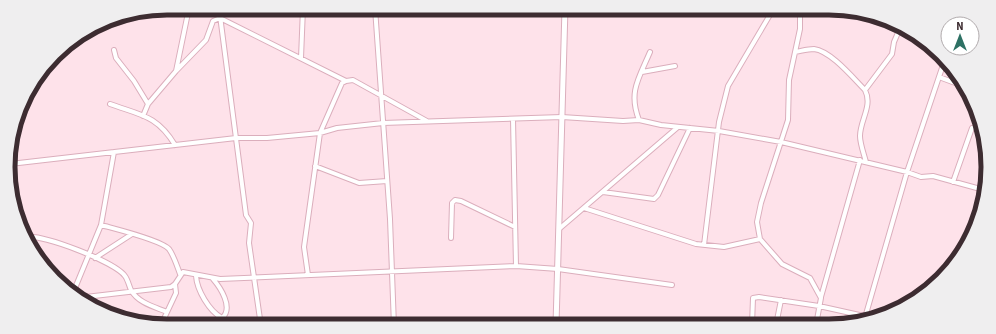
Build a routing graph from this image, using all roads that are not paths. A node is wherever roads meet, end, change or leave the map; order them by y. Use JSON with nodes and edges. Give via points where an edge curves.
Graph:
{"nodes":[{"id":1,"x":188,"y":15,"type":"edge"},
{"id":2,"x":220,"y":15,"type":"edge"},
{"id":3,"x":303,"y":15,"type":"edge"},
{"id":4,"x":375,"y":15,"type":"edge"},
{"id":5,"x":565,"y":15,"type":"edge"},
{"id":6,"x":770,"y":15,"type":"edge"},
{"id":7,"x":800,"y":15,"type":"edge"},
{"id":8,"x":220,"y":18,"type":"junction"},
{"id":9,"x":898,"y":32,"type":"edge"},
{"id":10,"x":114,"y":50,"type":"dead end"},
{"id":11,"x":650,"y":52,"type":"dead end"},
{"id":12,"x":795,"y":52,"type":"junction"},
{"id":13,"x":301,"y":58,"type":"junction"},
{"id":14,"x":675,"y":66,"type":"dead end"},
{"id":15,"x":942,"y":66,"type":"edge"},
{"id":16,"x":176,"y":71,"type":"junction"},
{"id":17,"x":642,"y":72,"type":"junction"},
{"id":18,"x":939,"y":77,"type":"junction"},
{"id":19,"x":346,"y":81,"type":"junction"},
{"id":20,"x":955,"y":83,"type":"edge"},
{"id":21,"x":865,"y":90,"type":"junction"},
{"id":22,"x":381,"y":95,"type":"junction"},
{"id":23,"x":110,"y":104,"type":"dead end"},
{"id":24,"x":148,"y":104,"type":"junction"},
{"id":25,"x":143,"y":116,"type":"junction"},
{"id":26,"x":562,"y":117,"type":"junction"},
{"id":27,"x":513,"y":119,"type":"junction"},
{"id":28,"x":638,"y":120,"type":"junction"},
{"id":29,"x":428,"y":122,"type":"junction"},
{"id":30,"x":383,"y":123,"type":"junction"},
{"id":31,"x":678,"y":127,"type":"junction"},
{"id":32,"x":690,"y":128,"type":"junction"},
{"id":33,"x":972,"y":128,"type":"dead end"},
{"id":34,"x":718,"y":131,"type":"junction"},
{"id":35,"x":320,"y":133,"type":"junction"},
{"id":36,"x":236,"y":138,"type":"junction"},
{"id":37,"x":781,"y":142,"type":"junction"},
{"id":38,"x":175,"y":145,"type":"junction"},
{"id":39,"x":114,"y":152,"type":"junction"},
{"id":40,"x":860,"y":160,"type":"junction"},
{"id":41,"x":866,"y":162,"type":"junction"},
{"id":42,"x":15,"y":163,"type":"edge"},
{"id":43,"x":315,"y":166,"type":"junction"},
{"id":44,"x":907,"y":172,"type":"junction"},
{"id":45,"x":387,"y":181,"type":"junction"},
{"id":46,"x":953,"y":182,"type":"junction"},
{"id":47,"x":980,"y":189,"type":"edge"},
{"id":48,"x":603,"y":192,"type":"junction"},
{"id":49,"x":584,"y":208,"type":"junction"},
{"id":50,"x":101,"y":225,"type":"junction"},
{"id":51,"x":515,"y":227,"type":"junction"},
{"id":52,"x":559,"y":229,"type":"junction"},
{"id":53,"x":132,"y":234,"type":"junction"},
{"id":54,"x":32,"y":236,"type":"edge"},
{"id":55,"x":451,"y":238,"type":"dead end"},
{"id":56,"x":760,"y":239,"type":"junction"},
{"id":57,"x":704,"y":245,"type":"junction"},
{"id":58,"x":89,"y":256,"type":"junction"},
{"id":59,"x":95,"y":258,"type":"junction"},
{"id":60,"x":516,"y":266,"type":"junction"},
{"id":61,"x":558,"y":268,"type":"junction"},
{"id":62,"x":392,"y":271,"type":"junction"},
{"id":63,"x":180,"y":274,"type":"junction"},
{"id":64,"x":308,"y":274,"type":"junction"},
{"id":65,"x":196,"y":276,"type":"junction"},
{"id":66,"x":254,"y":277,"type":"junction"},
{"id":67,"x":213,"y":279,"type":"junction"},
{"id":68,"x":175,"y":284,"type":"junction"},
{"id":69,"x":672,"y":285,"type":"dead end"},
{"id":70,"x":75,"y":289,"type":"edge"},
{"id":71,"x":132,"y":291,"type":"junction"},
{"id":72,"x":86,"y":296,"type":"edge"},
{"id":73,"x":821,"y":298,"type":"junction"},
{"id":74,"x":781,"y":300,"type":"junction"},
{"id":75,"x":819,"y":306,"type":"junction"},
{"id":76,"x":168,"y":312,"type":"junction"},
{"id":77,"x":866,"y":314,"type":"edge"},
{"id":78,"x":224,"y":317,"type":"joint"},
{"id":79,"x":856,"y":317,"type":"edge"},
{"id":80,"x":164,"y":319,"type":"edge"},
{"id":81,"x":260,"y":319,"type":"edge"},
{"id":82,"x":394,"y":319,"type":"edge"},
{"id":83,"x":556,"y":319,"type":"edge"},
{"id":84,"x":752,"y":319,"type":"edge"},
{"id":85,"x":777,"y":319,"type":"edge"},
{"id":86,"x":817,"y":319,"type":"edge"}],
"edges":[{"from":1,"to":16,"type":"street"},
{"from":2,"to":8,"type":"street"},
{"from":3,"to":13,"type":"street"},
{"from":4,"to":22,"type":"street"},
{"from":5,"to":26,"type":"street"},
{"from":6,"to":34,"type":"street","via":[[728,86]]},
{"from":7,"to":12,"type":"street"},
{"from":8,"to":13,"type":"street"},
{"from":8,"to":16,"type":"street","via":[[213,21],[206,40]]},
{"from":8,"to":36,"type":"street"},
{"from":9,"to":21,"type":"street","via":[[892,54]]},
{"from":10,"to":24,"type":"street","via":[[116,58]]},
{"from":11,"to":17,"type":"street"},
{"from":12,"to":21,"type":"street","via":[[813,49],[823,51]]},
{"from":12,"to":37,"type":"street","via":[[789,80],[788,120]]},
{"from":13,"to":19,"type":"street"},
{"from":14,"to":17,"type":"street"},
{"from":15,"to":18,"type":"street"},
{"from":16,"to":24,"type":"street"},
{"from":17,"to":28,"type":"street","via":[[634,90],[633,106]]},
{"from":18,"to":20,"type":"street"},
{"from":18,"to":44,"type":"street"},
{"from":19,"to":22,"type":"street","via":[[353,80]]},
{"from":19,"to":35,"type":"street","via":[[342,83]]},
{"from":21,"to":41,"type":"street","via":[[868,107],[860,130],[860,139]]},
{"from":22,"to":29,"type":"street"},
{"from":22,"to":30,"type":"street"},
{"from":23,"to":25,"type":"street"},
{"from":24,"to":25,"type":"street"},
{"from":25,"to":38,"type":"street","via":[[166,130]]},
{"from":26,"to":27,"type":"street"},
{"from":26,"to":28,"type":"street","via":[[623,122]]},
{"from":26,"to":52,"type":"street"},
{"from":27,"to":29,"type":"street"},
{"from":27,"to":51,"type":"street"},
{"from":28,"to":31,"type":"street"},
{"from":29,"to":30,"type":"street"},
{"from":30,"to":35,"type":"street","via":[[337,128]]},
{"from":30,"to":45,"type":"street"},
{"from":31,"to":32,"type":"street"},
{"from":31,"to":48,"type":"street"},
{"from":32,"to":34,"type":"street"},
{"from":32,"to":48,"type":"street","via":[[654,199]]},
{"from":33,"to":46,"type":"street"},
{"from":34,"to":37,"type":"street"},
{"from":34,"to":57,"type":"street"},
{"from":35,"to":36,"type":"street"},
{"from":35,"to":43,"type":"street"},
{"from":36,"to":38,"type":"street"},
{"from":36,"to":66,"type":"street","via":[[246,215],[251,223],[249,243]]},
{"from":37,"to":40,"type":"street"},
{"from":37,"to":56,"type":"street","via":[[761,204],[758,222]]},
{"from":38,"to":39,"type":"street"},
{"from":39,"to":42,"type":"street"},
{"from":39,"to":50,"type":"street"},
{"from":40,"to":41,"type":"street"},
{"from":40,"to":73,"type":"street"},
{"from":41,"to":44,"type":"street"},
{"from":43,"to":45,"type":"street","via":[[360,183]]},
{"from":43,"to":64,"type":"street","via":[[304,247]]},
{"from":44,"to":46,"type":"street","via":[[920,177],[933,176]]},
{"from":44,"to":77,"type":"street"},
{"from":45,"to":62,"type":"street"},
{"from":46,"to":47,"type":"street"},
{"from":48,"to":49,"type":"street"},
{"from":49,"to":52,"type":"street"},
{"from":49,"to":57,"type":"street"},
{"from":50,"to":53,"type":"street"},
{"from":50,"to":58,"type":"street"},
{"from":51,"to":55,"type":"street","via":[[455,200],[452,203]]},
{"from":51,"to":60,"type":"street"},
{"from":52,"to":61,"type":"street"},
{"from":53,"to":59,"type":"street"},
{"from":53,"to":63,"type":"street","via":[[168,248]]},
{"from":54,"to":58,"type":"street","via":[[50,239]]},
{"from":56,"to":57,"type":"street","via":[[724,247]]},
{"from":56,"to":73,"type":"street","via":[[782,264],[810,278]]},
{"from":58,"to":59,"type":"street"},
{"from":58,"to":70,"type":"street"},
{"from":59,"to":71,"type":"street","via":[[113,266],[125,276]]},
{"from":60,"to":61,"type":"street"},
{"from":60,"to":62,"type":"street"},
{"from":61,"to":69,"type":"street"},
{"from":61,"to":83,"type":"street"},
{"from":62,"to":64,"type":"street"},
{"from":62,"to":82,"type":"street"},
{"from":63,"to":65,"type":"street","via":[[183,272]]},
{"from":63,"to":68,"type":"street"},
{"from":64,"to":66,"type":"street"},
{"from":65,"to":67,"type":"street"},
{"from":65,"to":78,"type":"street","via":[[208,305],[220,317]]},
{"from":66,"to":67,"type":"street"},
{"from":66,"to":81,"type":"street"},
{"from":67,"to":78,"type":"street","via":[[226,299]]},
{"from":68,"to":71,"type":"street","via":[[171,287]]},
{"from":68,"to":76,"type":"street","via":[[176,293]]},
{"from":71,"to":72,"type":"street"},
{"from":71,"to":76,"type":"street","via":[[137,298],[150,306]]},
{"from":73,"to":75,"type":"street"},
{"from":74,"to":75,"type":"street"},
{"from":74,"to":84,"type":"street","via":[[753,298]]},
{"from":74,"to":85,"type":"street"},
{"from":75,"to":79,"type":"street"},
{"from":75,"to":86,"type":"street"},
{"from":76,"to":80,"type":"street"}]}
